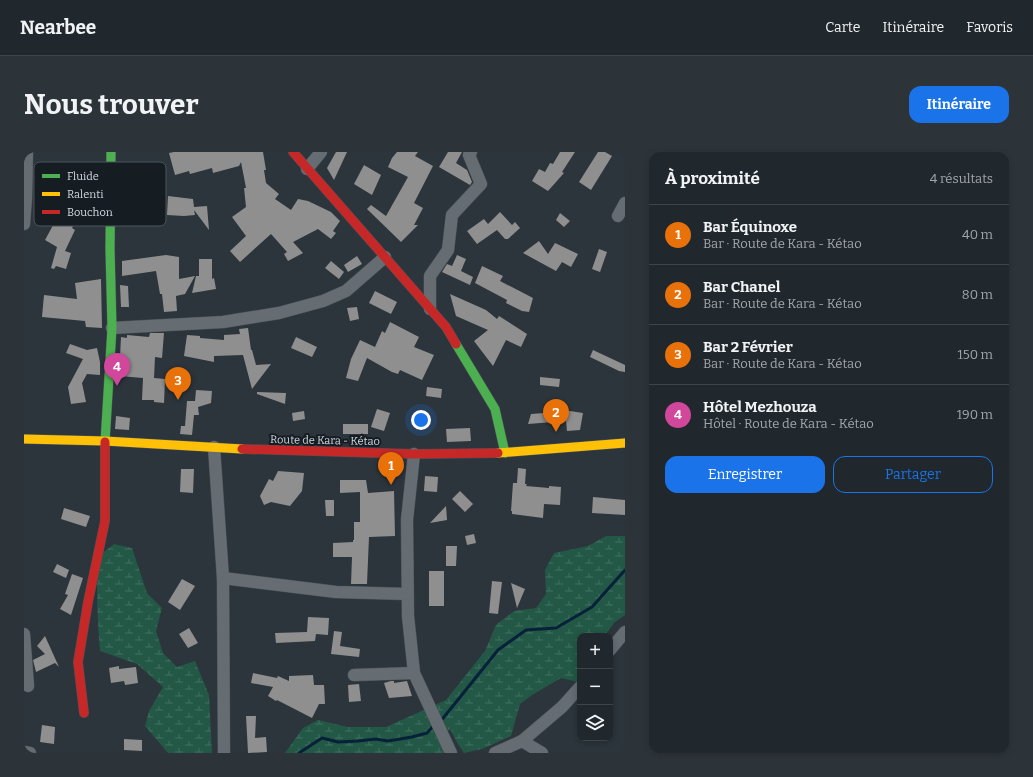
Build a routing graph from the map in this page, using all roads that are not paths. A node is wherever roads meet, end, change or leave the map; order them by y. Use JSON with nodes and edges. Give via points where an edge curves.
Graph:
{"nodes":[{"id":1,"x":27,"y":152,"type":"edge"},
{"id":2,"x":111,"y":152,"type":"edge"},
{"id":3,"x":293,"y":152,"type":"edge"},
{"id":4,"x":321,"y":152,"type":"edge"},
{"id":5,"x":471,"y":152,"type":"edge"},
{"id":6,"x":111,"y":162,"type":"edge"},
{"id":7,"x":307,"y":169,"type":"junction"},
{"id":8,"x":625,"y":203,"type":"edge"},
{"id":9,"x":618,"y":216,"type":"dead end"},
{"id":10,"x":24,"y":224,"type":"edge"},
{"id":11,"x":110,"y":226,"type":"edge"},
{"id":12,"x":385,"y":257,"type":"junction"},
{"id":13,"x":430,"y":309,"type":"junction"},
{"id":14,"x":112,"y":328,"type":"junction"},
{"id":15,"x":24,"y":439,"type":"edge"},
{"id":16,"x":105,"y":441,"type":"junction"},
{"id":17,"x":625,"y":443,"type":"edge"},
{"id":18,"x":214,"y":447,"type":"junction"},
{"id":19,"x":505,"y":453,"type":"junction"},
{"id":20,"x":414,"y":454,"type":"junction"},
{"id":21,"x":223,"y":578,"type":"junction"},
{"id":22,"x":408,"y":594,"type":"junction"},
{"id":23,"x":625,"y":632,"type":"edge"},
{"id":24,"x":24,"y":634,"type":"edge"},
{"id":25,"x":613,"y":646,"type":"edge"},
{"id":26,"x":414,"y":673,"type":"junction"},
{"id":27,"x":354,"y":675,"type":"dead end"},
{"id":28,"x":28,"y":686,"type":"dead end"},
{"id":29,"x":577,"y":690,"type":"edge"},
{"id":30,"x":84,"y":713,"type":"dead end"},
{"id":31,"x":522,"y":741,"type":"junction"},
{"id":32,"x":24,"y":752,"type":"edge"},
{"id":33,"x":30,"y":753,"type":"edge"},
{"id":34,"x":224,"y":753,"type":"edge"},
{"id":35,"x":451,"y":753,"type":"edge"},
{"id":36,"x":494,"y":753,"type":"edge"},
{"id":37,"x":542,"y":753,"type":"edge"}],
"edges":[{"from":1,"to":10,"type":"street"},
{"from":2,"to":6,"type":"street"},
{"from":3,"to":7,"type":"street"},
{"from":4,"to":7,"type":"street"},
{"from":5,"to":13,"type":"street","via":[[468,155],[481,184],[452,215],[448,250],[430,276]]},
{"from":7,"to":12,"type":"street"},
{"from":8,"to":9,"type":"street"},
{"from":11,"to":14,"type":"street"},
{"from":12,"to":13,"type":"street"},
{"from":12,"to":14,"type":"street","via":[[346,291],[324,301],[279,313],[223,322]]},
{"from":13,"to":19,"type":"street","via":[[446,327],[495,408]]},
{"from":14,"to":16,"type":"street"},
{"from":15,"to":16,"type":"street","name":"Route de Kara - Kétao"},
{"from":16,"to":18,"type":"street","name":"Route de Kara - Kétao"},
{"from":16,"to":30,"type":"street","via":[[105,521],[78,662]]},
{"from":17,"to":19,"type":"street","name":"Route de Kara - Kétao"},
{"from":18,"to":20,"type":"street","name":"Route de Kara - Kétao"},
{"from":18,"to":21,"type":"street"},
{"from":19,"to":20,"type":"street","name":"Route de Kara - Kétao"},
{"from":20,"to":22,"type":"street","via":[[407,520]]},
{"from":21,"to":22,"type":"street","via":[[336,592]]},
{"from":21,"to":34,"type":"street"},
{"from":22,"to":26,"type":"street"},
{"from":23,"to":25,"type":"street"},
{"from":24,"to":28,"type":"street"},
{"from":26,"to":27,"type":"street"},
{"from":26,"to":35,"type":"street"},
{"from":29,"to":31,"type":"street","via":[[562,707]]},
{"from":31,"to":36,"type":"street"},
{"from":31,"to":37,"type":"street"},
{"from":32,"to":33,"type":"street"}]}
